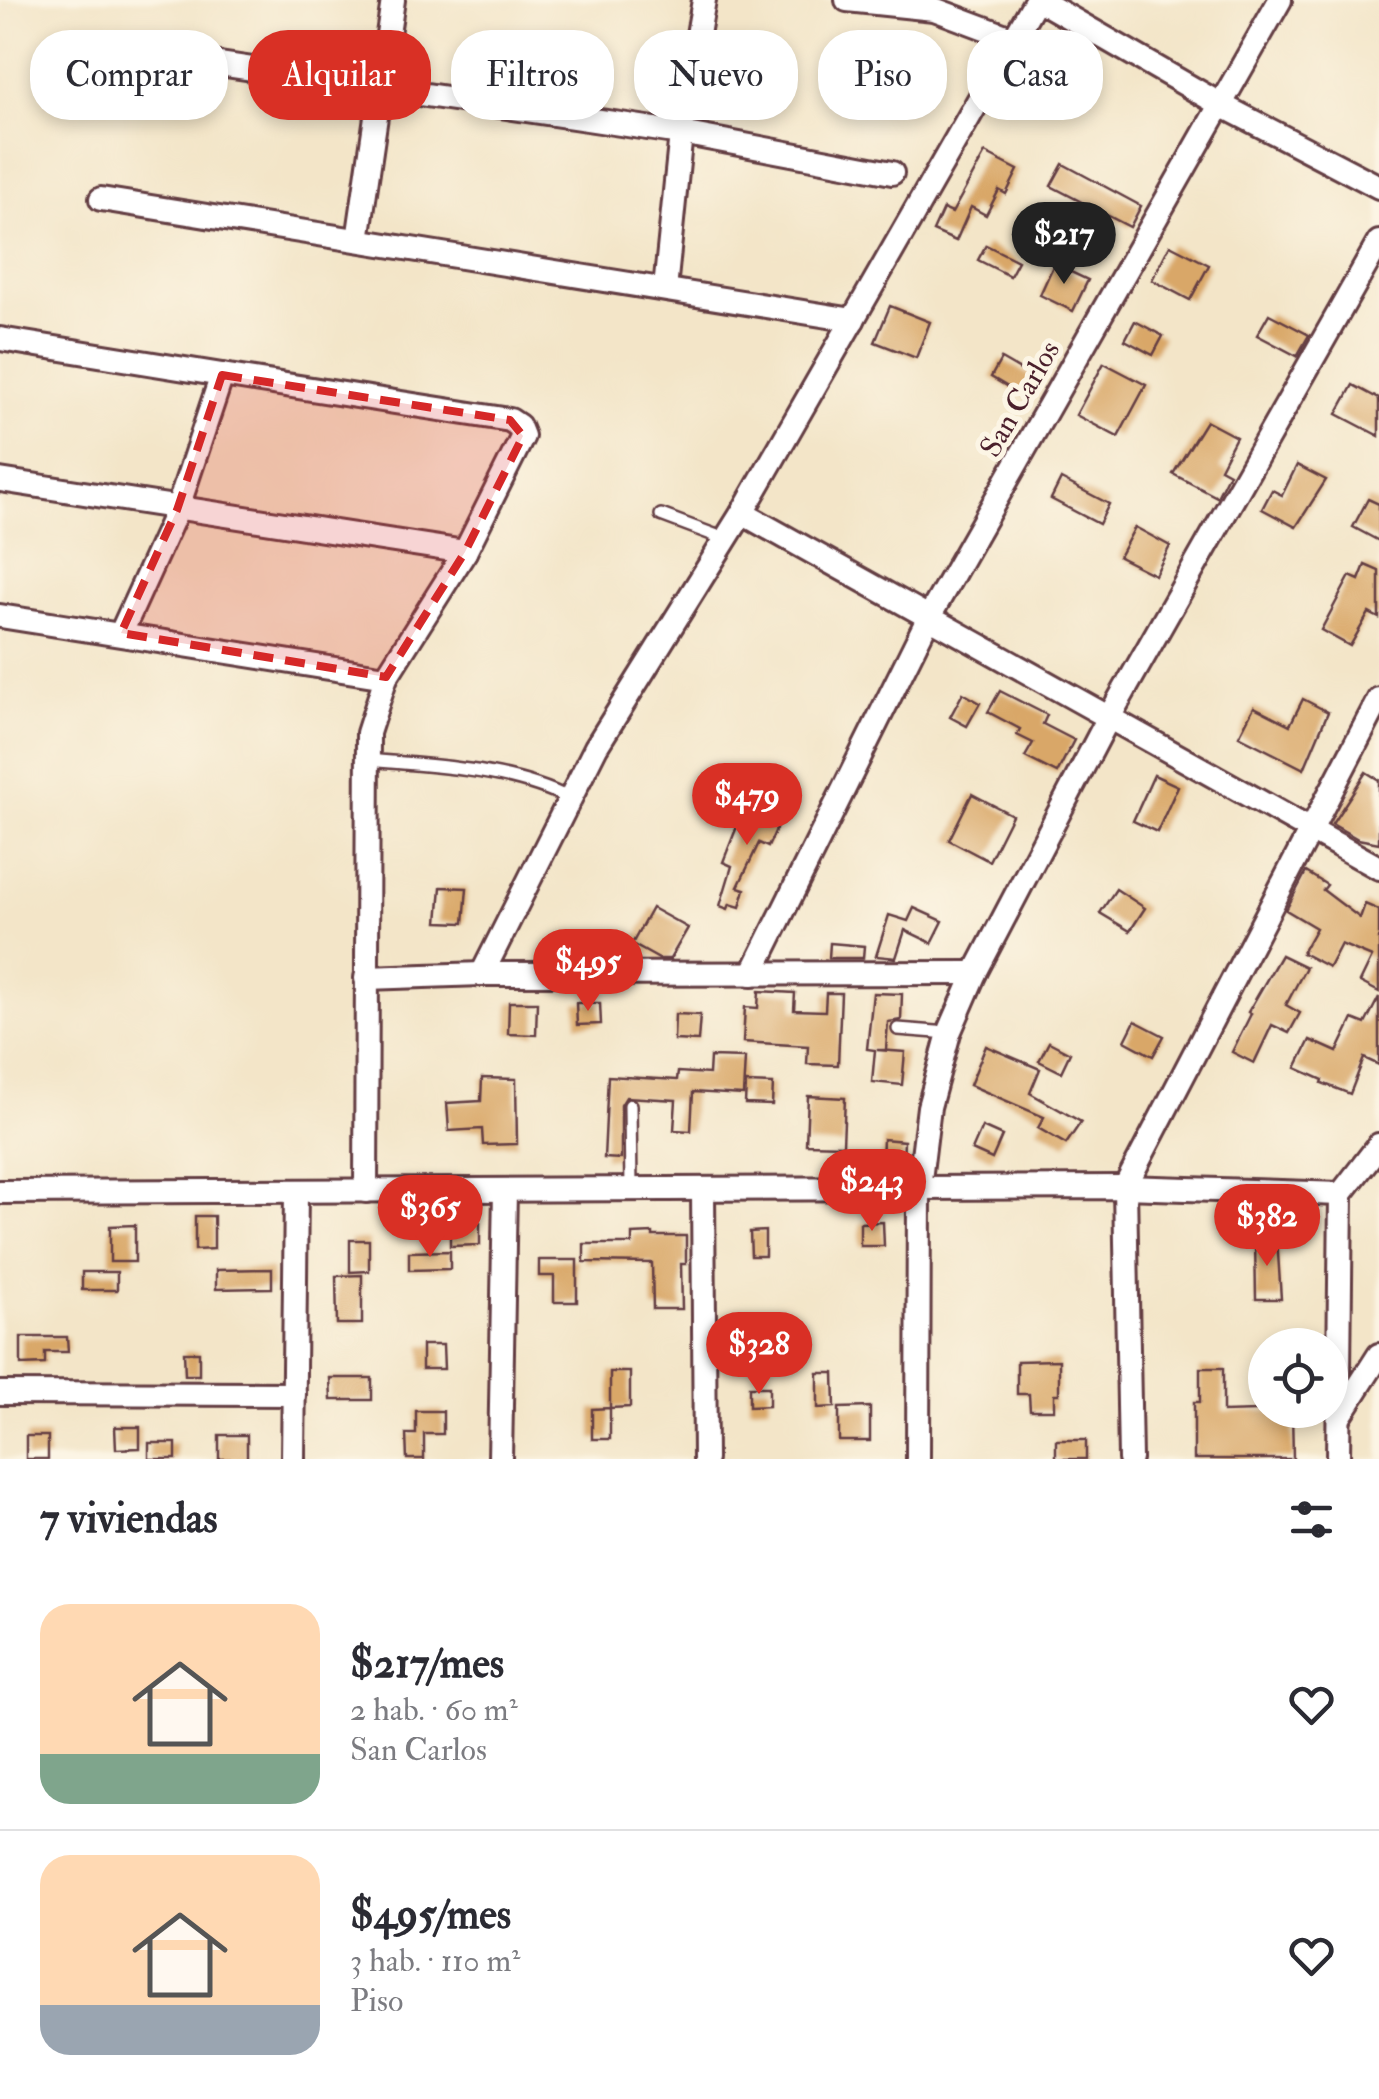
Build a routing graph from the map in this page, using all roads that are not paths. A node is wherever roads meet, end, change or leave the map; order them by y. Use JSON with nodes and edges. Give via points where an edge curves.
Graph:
{"nodes":[{"id":1,"x":393,"y":0,"type":"edge"},
{"id":2,"x":704,"y":0,"type":"edge"},
{"id":3,"x":846,"y":0,"type":"edge"},
{"id":4,"x":1037,"y":0,"type":"edge"},
{"id":5,"x":1280,"y":0,"type":"edge"},
{"id":6,"x":389,"y":30,"type":"edge"},
{"id":7,"x":992,"y":30,"type":"edge"},
{"id":8,"x":1019,"y":30,"type":"edge"},
{"id":9,"x":431,"y":97,"type":"edge"},
{"id":10,"x":1222,"y":106,"type":"junction"},
{"id":11,"x":377,"y":120,"type":"edge"},
{"id":12,"x":967,"y":120,"type":"edge"},
{"id":13,"x":682,"y":133,"type":"junction"},
{"id":14,"x":892,"y":173,"type":"dead end"},
{"id":15,"x":1379,"y":187,"type":"edge"},
{"id":16,"x":102,"y":199,"type":"dead end"},
{"id":17,"x":358,"y":240,"type":"junction"},
{"id":18,"x":1379,"y":242,"type":"edge"},
{"id":19,"x":665,"y":290,"type":"junction"},
{"id":20,"x":852,"y":320,"type":"junction"},
{"id":21,"x":0,"y":339,"type":"edge"},
{"id":22,"x":222,"y":374,"type":"junction"},
{"id":23,"x":0,"y":480,"type":"edge"},
{"id":24,"x":176,"y":510,"type":"junction"},
{"id":25,"x":742,"y":513,"type":"junction"},
{"id":26,"x":661,"y":515,"type":"dead end"},
{"id":27,"x":726,"y":538,"type":"junction"},
{"id":28,"x":465,"y":552,"type":"junction"},
{"id":29,"x":0,"y":616,"type":"edge"},
{"id":30,"x":929,"y":617,"type":"junction"},
{"id":31,"x":121,"y":633,"type":"junction"},
{"id":32,"x":386,"y":677,"type":"junction"},
{"id":33,"x":1379,"y":699,"type":"edge"},
{"id":34,"x":1108,"y":719,"type":"junction"},
{"id":35,"x":366,"y":760,"type":"junction"},
{"id":36,"x":570,"y":800,"type":"junction"},
{"id":37,"x":1309,"y":829,"type":"junction"},
{"id":38,"x":1379,"y":868,"type":"edge"},
{"id":39,"x":482,"y":974,"type":"junction"},
{"id":40,"x":752,"y":974,"type":"junction"},
{"id":41,"x":975,"y":974,"type":"junction"},
{"id":42,"x":366,"y":978,"type":"junction"},
{"id":43,"x":898,"y":1028,"type":"dead end"},
{"id":44,"x":949,"y":1033,"type":"junction"},
{"id":45,"x":630,"y":1106,"type":"dead end"},
{"id":46,"x":1379,"y":1146,"type":"edge"},
{"id":47,"x":1126,"y":1187,"type":"junction"},
{"id":48,"x":918,"y":1188,"type":"junction"},
{"id":49,"x":703,"y":1189,"type":"junction"},
{"id":50,"x":505,"y":1190,"type":"junction"},
{"id":51,"x":630,"y":1190,"type":"junction"},
{"id":52,"x":296,"y":1191,"type":"junction"},
{"id":53,"x":366,"y":1191,"type":"junction"},
{"id":54,"x":0,"y":1192,"type":"edge"},
{"id":55,"x":1341,"y":1194,"type":"junction"},
{"id":56,"x":1339,"y":1328,"type":"edge"},
{"id":57,"x":1379,"y":1354,"type":"edge"},
{"id":58,"x":0,"y":1393,"type":"edge"},
{"id":59,"x":294,"y":1394,"type":"junction"},
{"id":60,"x":1348,"y":1403,"type":"edge"},
{"id":61,"x":1338,"y":1428,"type":"edge"},
{"id":62,"x":293,"y":1459,"type":"edge"},
{"id":63,"x":500,"y":1459,"type":"edge"},
{"id":64,"x":705,"y":1459,"type":"edge"},
{"id":65,"x":918,"y":1459,"type":"edge"},
{"id":66,"x":1130,"y":1459,"type":"edge"},
{"id":67,"x":1338,"y":1459,"type":"edge"}],
"edges":[{"from":1,"to":6,"type":"street"},
{"from":2,"to":13,"type":"street"},
{"from":3,"to":7,"type":"street","via":[[934,9]]},
{"from":4,"to":8,"type":"street"},
{"from":4,"to":10,"type":"street"},
{"from":5,"to":10,"type":"street","name":"San Carlos"},
{"from":9,"to":13,"type":"street"},
{"from":10,"to":15,"type":"street"},
{"from":10,"to":30,"type":"street","name":"San Carlos"},
{"from":11,"to":17,"type":"street"},
{"from":12,"to":20,"type":"street"},
{"from":13,"to":14,"type":"street"},
{"from":13,"to":19,"type":"street"},
{"from":16,"to":17,"type":"street"},
{"from":17,"to":19,"type":"street"},
{"from":18,"to":34,"type":"street"},
{"from":19,"to":20,"type":"street"},
{"from":20,"to":25,"type":"street"},
{"from":21,"to":22,"type":"street"},
{"from":22,"to":24,"type":"street"},
{"from":22,"to":28,"type":"street","via":[[519,426],[523,436]]},
{"from":23,"to":24,"type":"street"},
{"from":24,"to":28,"type":"street"},
{"from":24,"to":31,"type":"street"},
{"from":25,"to":27,"type":"street"},
{"from":25,"to":30,"type":"street"},
{"from":26,"to":27,"type":"lane"},
{"from":27,"to":36,"type":"street"},
{"from":28,"to":32,"type":"street"},
{"from":29,"to":31,"type":"street"},
{"from":30,"to":34,"type":"street"},
{"from":30,"to":40,"type":"street","name":"San Carlos"},
{"from":31,"to":32,"type":"street"},
{"from":32,"to":35,"type":"street"},
{"from":33,"to":37,"type":"street"},
{"from":34,"to":37,"type":"street"},
{"from":34,"to":41,"type":"street"},
{"from":35,"to":36,"type":"lane","via":[[543,785]]},
{"from":35,"to":42,"type":"street"},
{"from":36,"to":39,"type":"street"},
{"from":37,"to":38,"type":"street"},
{"from":37,"to":47,"type":"street"},
{"from":39,"to":40,"type":"street"},
{"from":39,"to":42,"type":"street"},
{"from":40,"to":41,"type":"street"},
{"from":41,"to":44,"type":"street"},
{"from":42,"to":53,"type":"street"},
{"from":43,"to":44,"type":"lane"},
{"from":44,"to":48,"type":"street","via":[[929,1107]]},
{"from":45,"to":51,"type":"lane"},
{"from":46,"to":55,"type":"street"},
{"from":47,"to":48,"type":"street"},
{"from":47,"to":55,"type":"street"},
{"from":47,"to":66,"type":"street"},
{"from":48,"to":49,"type":"street"},
{"from":48,"to":65,"type":"street"},
{"from":49,"to":51,"type":"street"},
{"from":49,"to":64,"type":"street"},
{"from":50,"to":51,"type":"street"},
{"from":50,"to":53,"type":"street"},
{"from":50,"to":63,"type":"street"},
{"from":52,"to":53,"type":"street"},
{"from":52,"to":54,"type":"street"},
{"from":52,"to":59,"type":"street"},
{"from":55,"to":56,"type":"street"},
{"from":57,"to":60,"type":"street"},
{"from":58,"to":59,"type":"street"},
{"from":59,"to":62,"type":"street"},
{"from":61,"to":67,"type":"street"}]}
